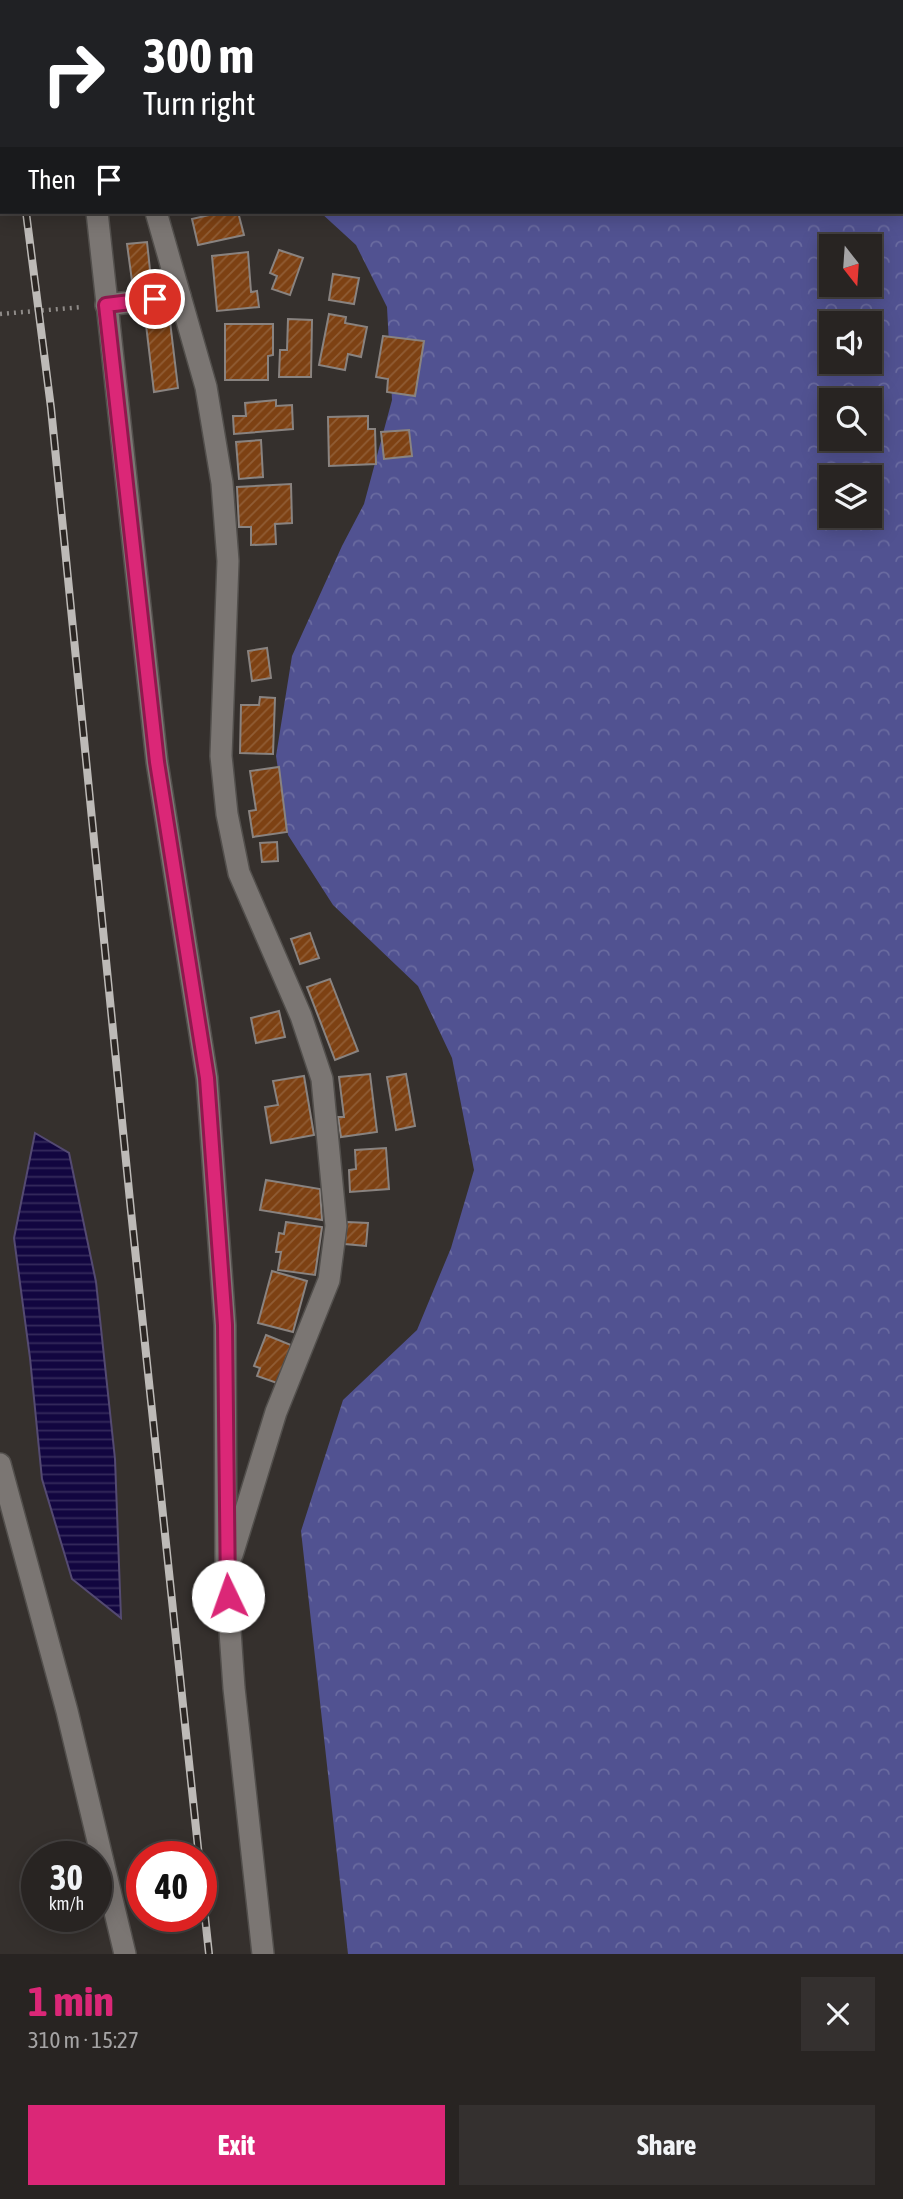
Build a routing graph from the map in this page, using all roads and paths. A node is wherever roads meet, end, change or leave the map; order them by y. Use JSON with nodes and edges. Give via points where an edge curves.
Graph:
{"nodes":[{"id":1,"x":97,"y":214,"type":"edge"},
{"id":2,"x":157,"y":214,"type":"edge"},
{"id":3,"x":180,"y":296,"type":"junction"},
{"id":4,"x":106,"y":305,"type":"junction"},
{"id":5,"x":0,"y":314,"type":"edge"},
{"id":6,"x":0,"y":1464,"type":"edge"},
{"id":7,"x":226,"y":1574,"type":"junction"},
{"id":8,"x":125,"y":1954,"type":"edge"},
{"id":9,"x":262,"y":1954,"type":"edge"}],
"edges":[{"from":1,"to":4,"type":"street"},
{"from":2,"to":3,"type":"street"},
{"from":3,"to":4,"type":"street"},
{"from":3,"to":7,"type":"street","via":[[206,387],[222,483],[228,561],[222,756],[227,814],[239,873],[301,1016],[322,1079],[336,1226],[329,1279],[276,1412]]},
{"from":4,"to":5,"type":"path"},
{"from":4,"to":7,"type":"street","via":[[157,762],[207,1078],[225,1325]]},
{"from":6,"to":8,"type":"street","via":[[67,1711]]},
{"from":7,"to":9,"type":"street"}]}
